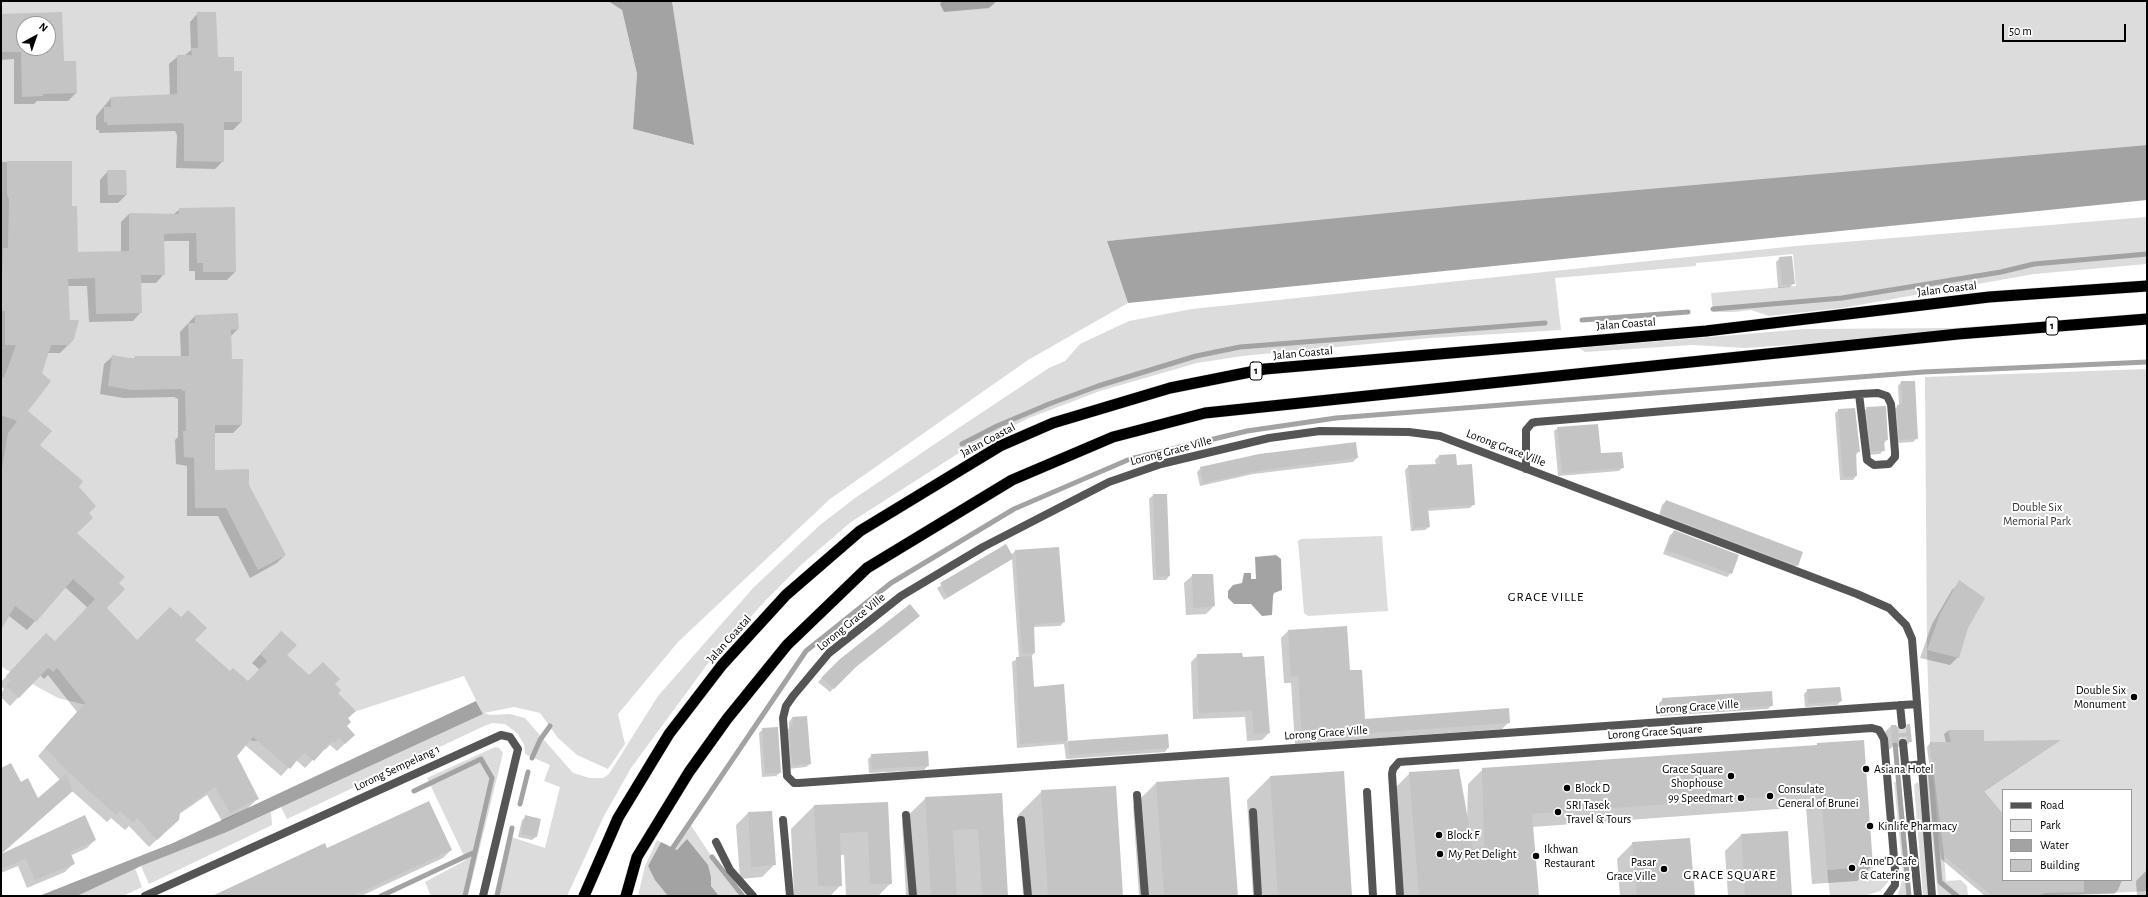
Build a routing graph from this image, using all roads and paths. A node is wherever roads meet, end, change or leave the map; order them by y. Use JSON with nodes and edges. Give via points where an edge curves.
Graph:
{"nodes":[{"id":1,"x":2147,"y":286,"type":"edge"},
{"id":2,"x":2147,"y":319,"type":"edge"},
{"id":3,"x":1859,"y":394,"type":"junction"},
{"id":4,"x":1526,"y":469,"type":"junction"},
{"id":5,"x":1917,"y":704,"type":"junction"},
{"id":6,"x":1900,"y":705,"type":"junction"},
{"id":7,"x":1902,"y":725,"type":"tunnel mouth"},
{"id":8,"x":1903,"y":742,"type":"tunnel mouth"},
{"id":9,"x":1922,"y":764,"type":"junction"},
{"id":10,"x":1906,"y":766,"type":"junction"},
{"id":11,"x":1367,"y":792,"type":"dead end"},
{"id":12,"x":1137,"y":794,"type":"dead end"},
{"id":13,"x":1253,"y":812,"type":"dead end"},
{"id":14,"x":906,"y":815,"type":"dead end"},
{"id":15,"x":783,"y":820,"type":"dead end"},
{"id":16,"x":1021,"y":820,"type":"dead end"},
{"id":17,"x":716,"y":842,"type":"dead end"},
{"id":18,"x":145,"y":896,"type":"edge"},
{"id":19,"x":483,"y":896,"type":"edge"},
{"id":20,"x":584,"y":896,"type":"edge"},
{"id":21,"x":626,"y":896,"type":"edge"},
{"id":22,"x":753,"y":896,"type":"edge"},
{"id":23,"x":790,"y":896,"type":"edge"},
{"id":24,"x":913,"y":896,"type":"edge"},
{"id":25,"x":1028,"y":896,"type":"edge"},
{"id":26,"x":1145,"y":896,"type":"edge"},
{"id":27,"x":1258,"y":896,"type":"edge"},
{"id":28,"x":1373,"y":896,"type":"edge"},
{"id":29,"x":1400,"y":896,"type":"edge"},
{"id":30,"x":1887,"y":896,"type":"edge"},
{"id":31,"x":1918,"y":896,"type":"edge"},
{"id":32,"x":1932,"y":896,"type":"edge"}],
"edges":[{"from":1,"to":20,"type":"highway","name":"Jalan Coastal","number":"1","via":[[1989,297],[1706,331],[1265,369],[1170,388],[1053,422],[1000,446],[860,531],[786,595],[722,665],[669,734],[618,818]]},
{"from":2,"to":21,"type":"highway","number":"1","via":[[1958,334],[1205,413],[1113,437],[1012,480],[867,568],[788,645],[723,724],[689,772],[637,857]]},
{"from":3,"to":3,"type":"street","via":[[1882,393],[1890,400],[1895,457],[1889,464],[1874,466],[1867,460]]},
{"from":3,"to":4,"type":"street","via":[[1536,422],[1526,430]]},
{"from":4,"to":5,"type":"street","name":"Lorong Grace Ville","via":[[1889,608],[1906,625],[1912,639]]},
{"from":4,"to":6,"type":"street","name":"Lorong Grace Ville","via":[[1440,436],[1410,432],[1320,431],[1269,438],[1161,464],[1109,482],[969,555],[902,596],[829,653],[786,706],[783,718],[787,776],[794,783],[799,783]]},
{"from":5,"to":6,"type":"street","name":"Lorong Grace Ville"},
{"from":5,"to":9,"type":"street"},
{"from":6,"to":7,"type":"street"},
{"from":8,"to":10,"type":"street"},
{"from":9,"to":10,"type":"street"},
{"from":9,"to":32,"type":"street"},
{"from":10,"to":31,"type":"street"},
{"from":11,"to":28,"type":"street"},
{"from":12,"to":26,"type":"street"},
{"from":13,"to":27,"type":"street"},
{"from":14,"to":24,"type":"street"},
{"from":15,"to":23,"type":"street"},
{"from":16,"to":25,"type":"street"},
{"from":17,"to":22,"type":"street","via":[[730,870]]},
{"from":18,"to":19,"type":"street","name":"Lorong Sempelang 1","via":[[501,735],[510,737],[518,749]]},
{"from":29,"to":30,"type":"street","name":"Lorong Grace Square","via":[[1392,774],[1399,762],[1872,728],[1879,730],[1884,739],[1895,870],[1895,885]]}]}
